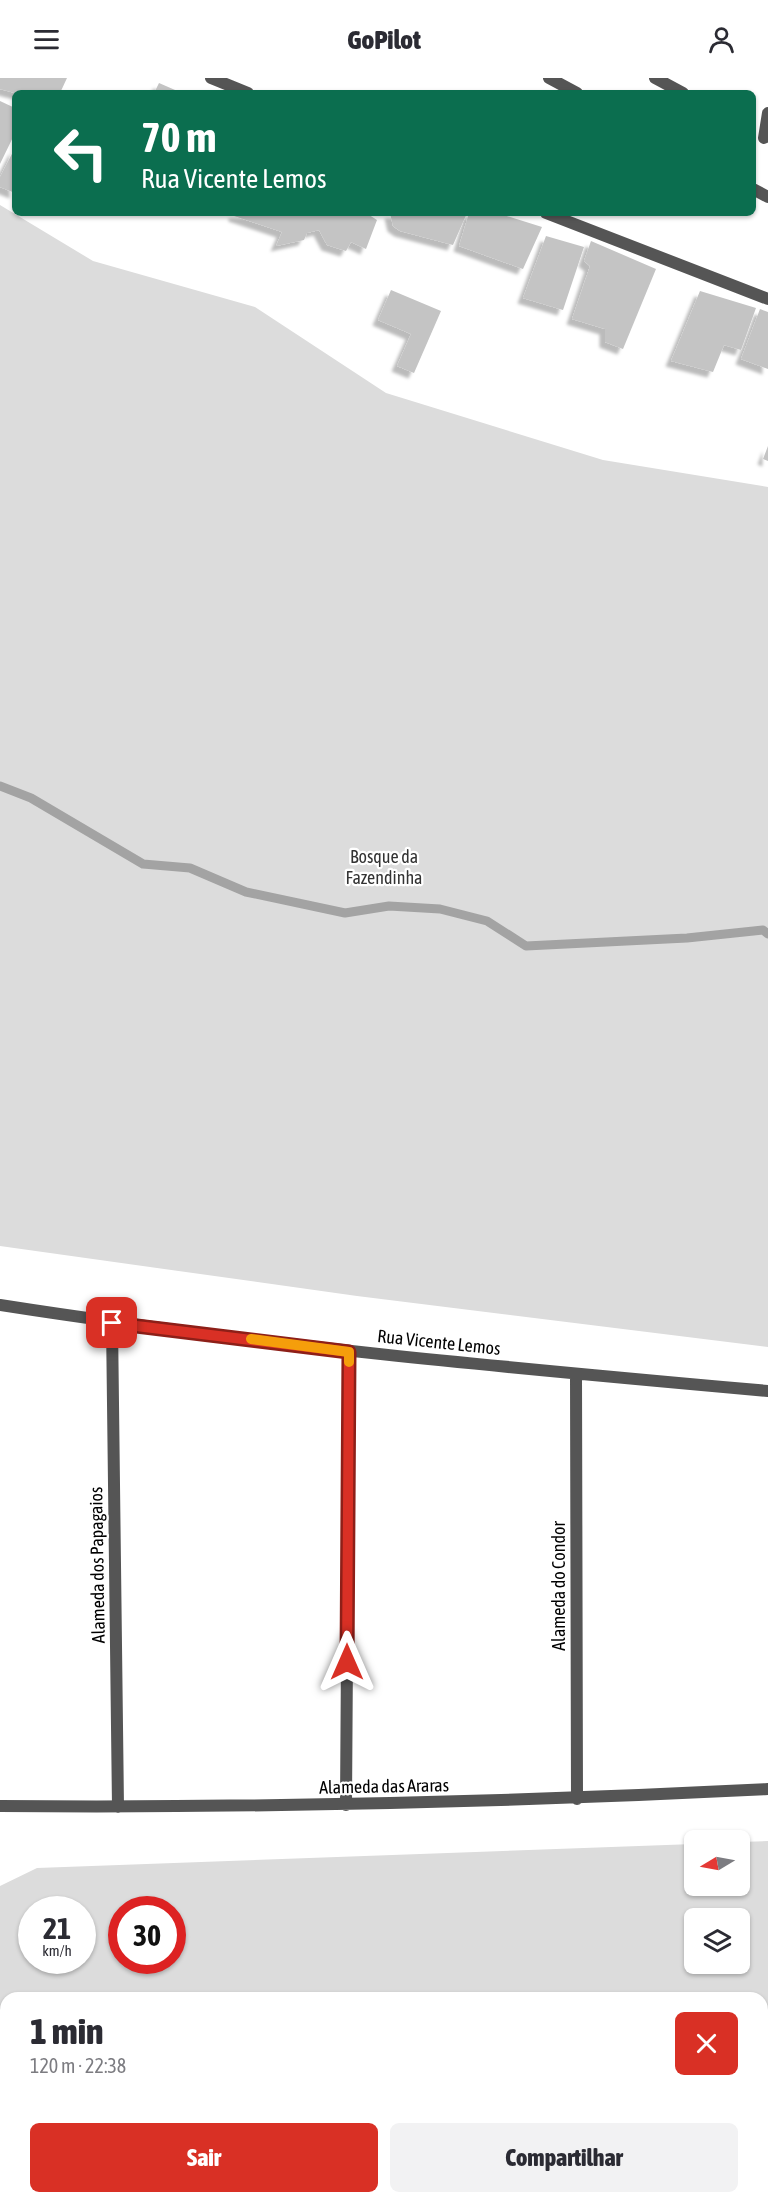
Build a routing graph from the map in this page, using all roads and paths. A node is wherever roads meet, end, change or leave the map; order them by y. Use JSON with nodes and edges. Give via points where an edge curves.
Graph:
{"nodes":[{"id":1,"x":211,"y":78,"type":"edge"},
{"id":2,"x":549,"y":78,"type":"edge"},
{"id":3,"x":655,"y":78,"type":"edge"},
{"id":4,"x":241,"y":90,"type":"edge"},
{"id":5,"x":571,"y":90,"type":"edge"},
{"id":6,"x":677,"y":90,"type":"edge"},
{"id":7,"x":768,"y":113,"type":"edge"},
{"id":8,"x":762,"y":137,"type":"edge"},
{"id":9,"x":554,"y":216,"type":"edge"},
{"id":10,"x":768,"y":299,"type":"edge"},
{"id":11,"x":0,"y":1305,"type":"edge"},
{"id":12,"x":112,"y":1323,"type":"junction"},
{"id":13,"x":349,"y":1352,"type":"junction"},
{"id":14,"x":576,"y":1374,"type":"junction"},
{"id":15,"x":768,"y":1391,"type":"edge"},
{"id":16,"x":768,"y":1789,"type":"edge"},
{"id":17,"x":577,"y":1799,"type":"junction"},
{"id":18,"x":346,"y":1805,"type":"junction"},
{"id":19,"x":0,"y":1806,"type":"edge"},
{"id":20,"x":118,"y":1807,"type":"junction"}],
"edges":[{"from":1,"to":4,"type":"street"},
{"from":2,"to":5,"type":"street"},
{"from":3,"to":6,"type":"street"},
{"from":7,"to":8,"type":"street"},
{"from":9,"to":10,"type":"street"},
{"from":11,"to":12,"type":"street","name":"Rua Vicente Lemos"},
{"from":12,"to":13,"type":"street","name":"Rua Vicente Lemos"},
{"from":12,"to":20,"type":"street","name":"Alameda dos Papagaios"},
{"from":13,"to":14,"type":"street","name":"Rua Vicente Lemos"},
{"from":13,"to":18,"type":"street"},
{"from":14,"to":15,"type":"street","name":"Rua Vicente Lemos"},
{"from":14,"to":17,"type":"street","name":"Alameda do Condor"},
{"from":16,"to":17,"type":"street","name":"Alameda das Araras"},
{"from":17,"to":18,"type":"street","name":"Alameda das Araras"},
{"from":18,"to":20,"type":"street","name":"Alameda das Araras"},
{"from":19,"to":20,"type":"street","name":"Alameda das Araras"}]}
